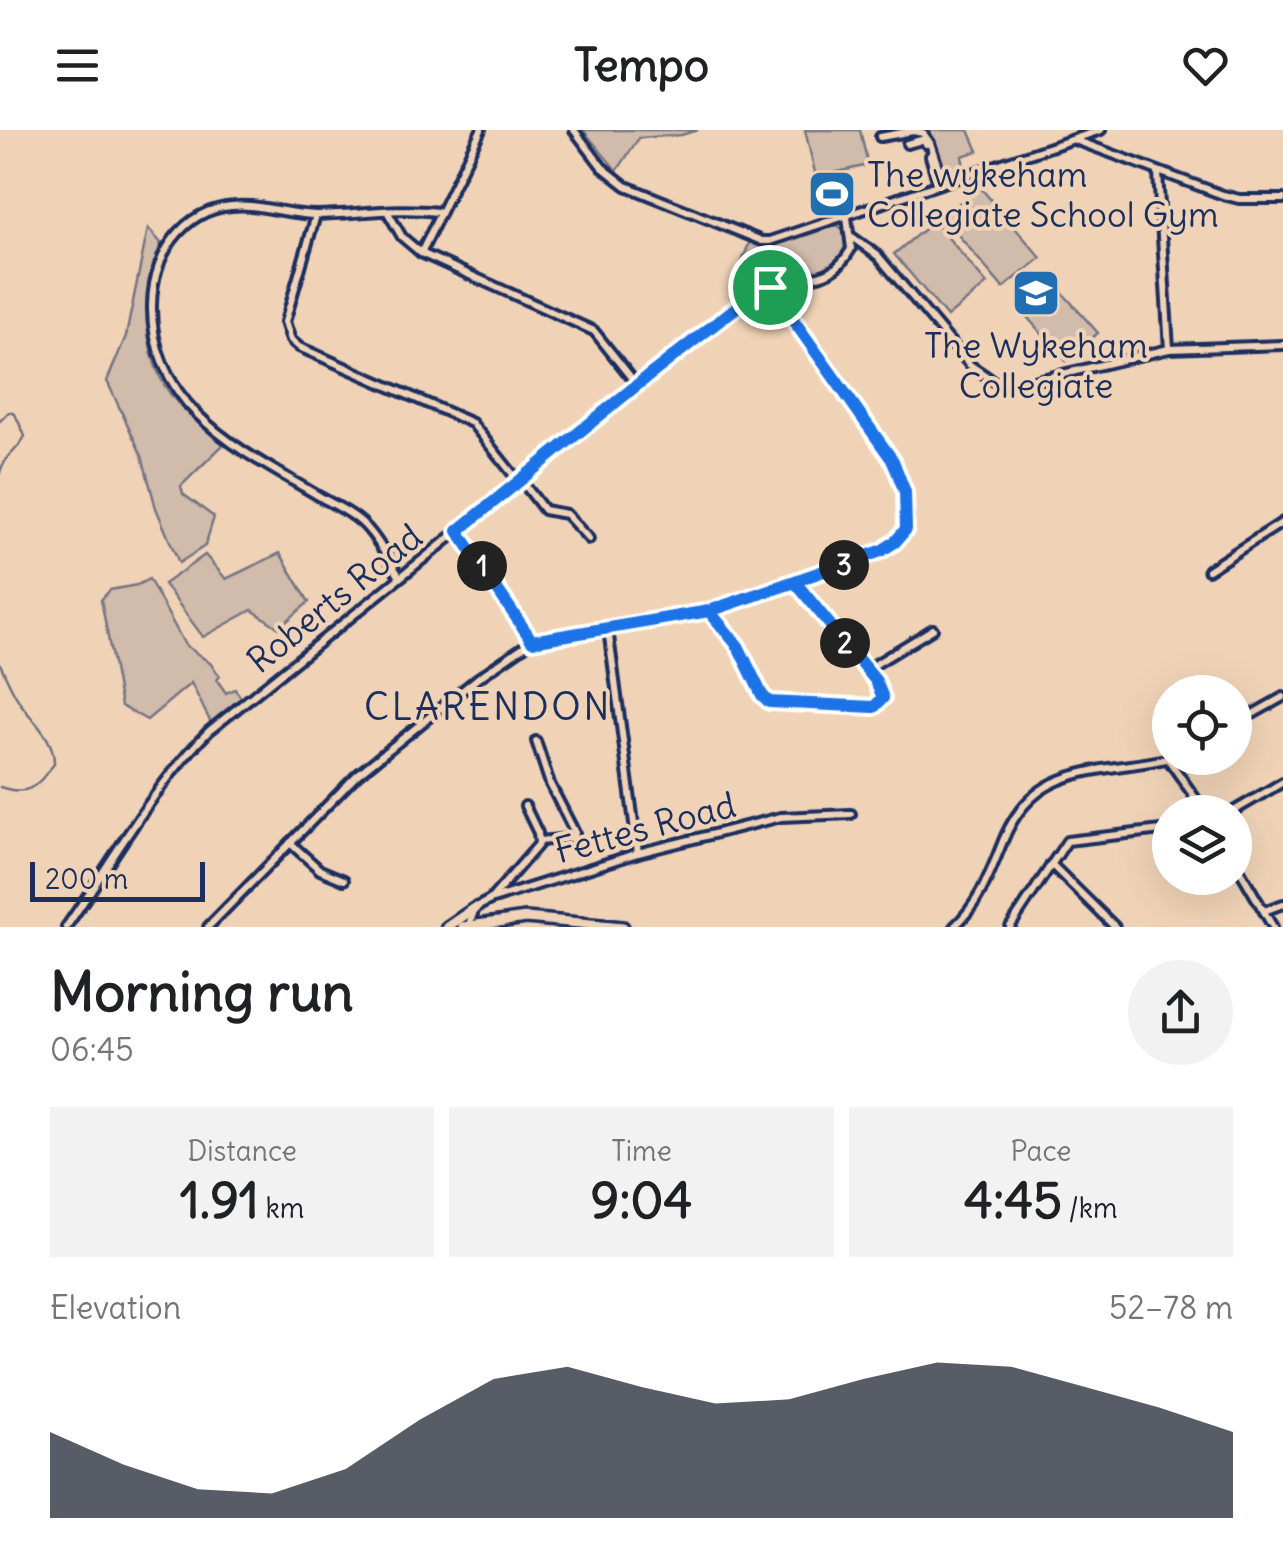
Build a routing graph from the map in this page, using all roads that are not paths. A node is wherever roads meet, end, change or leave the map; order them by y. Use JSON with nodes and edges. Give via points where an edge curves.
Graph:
{"nodes":[{"id":1,"x":481,"y":130,"type":"edge"},
{"id":2,"x":574,"y":130,"type":"edge"},
{"id":3,"x":1101,"y":130,"type":"edge"},
{"id":4,"x":880,"y":136,"type":"dead end"},
{"id":5,"x":1073,"y":140,"type":"junction"},
{"id":6,"x":907,"y":144,"type":"dead end"},
{"id":7,"x":1158,"y":173,"type":"junction"},
{"id":8,"x":941,"y":183,"type":"junction"},
{"id":9,"x":1283,"y":199,"type":"edge"},
{"id":10,"x":386,"y":211,"type":"junction"},
{"id":11,"x":438,"y":212,"type":"junction"},
{"id":12,"x":316,"y":215,"type":"junction"},
{"id":13,"x":847,"y":217,"type":"junction"},
{"id":14,"x":852,"y":236,"type":"junction"},
{"id":15,"x":421,"y":252,"type":"junction"},
{"id":16,"x":770,"y":287,"type":"junction"},
{"id":17,"x":1283,"y":345,"type":"edge"},
{"id":18,"x":1169,"y":349,"type":"junction"},
{"id":19,"x":637,"y":385,"type":"junction"},
{"id":20,"x":520,"y":481,"type":"junction"},
{"id":21,"x":1283,"y":522,"type":"edge"},
{"id":22,"x":458,"y":531,"type":"junction"},
{"id":23,"x":589,"y":539,"type":"dead end"},
{"id":24,"x":1208,"y":570,"type":"dead end"},
{"id":25,"x":400,"y":577,"type":"junction"},
{"id":26,"x":795,"y":582,"type":"junction"},
{"id":27,"x":709,"y":611,"type":"junction"},
{"id":28,"x":608,"y":629,"type":"junction"},
{"id":29,"x":934,"y":629,"type":"dead end"},
{"id":30,"x":532,"y":641,"type":"junction"},
{"id":31,"x":866,"y":670,"type":"junction"},
{"id":32,"x":1283,"y":697,"type":"edge"},
{"id":33,"x":1252,"y":714,"type":"edge"},
{"id":34,"x":536,"y":742,"type":"dead end"},
{"id":35,"x":1152,"y":761,"type":"edge"},
{"id":36,"x":1283,"y":782,"type":"edge"},
{"id":37,"x":1252,"y":800,"type":"edge"},
{"id":38,"x":525,"y":806,"type":"dead end"},
{"id":39,"x":852,"y":814,"type":"dead end"},
{"id":40,"x":1152,"y":831,"type":"edge"},
{"id":41,"x":540,"y":841,"type":"junction"},
{"id":42,"x":290,"y":843,"type":"junction"},
{"id":43,"x":638,"y":853,"type":"junction"},
{"id":44,"x":1052,"y":864,"type":"junction"},
{"id":45,"x":344,"y":880,"type":"dead end"},
{"id":46,"x":1252,"y":891,"type":"edge"},
{"id":47,"x":490,"y":900,"type":"junction"},
{"id":48,"x":1283,"y":904,"type":"edge"},
{"id":49,"x":475,"y":908,"type":"junction"},
{"id":50,"x":1264,"y":911,"type":"junction"},
{"id":51,"x":526,"y":923,"type":"edge"},
{"id":52,"x":466,"y":926,"type":"edge"},
{"id":53,"x":66,"y":927,"type":"edge"},
{"id":54,"x":208,"y":927,"type":"edge"},
{"id":55,"x":446,"y":927,"type":"edge"},
{"id":56,"x":623,"y":927,"type":"edge"},
{"id":57,"x":954,"y":927,"type":"edge"},
{"id":58,"x":1010,"y":927,"type":"edge"},
{"id":59,"x":1115,"y":927,"type":"edge"},
{"id":60,"x":1273,"y":927,"type":"edge"}],
"edges":[{"from":1,"to":11,"type":"street"},
{"from":2,"to":13,"type":"street","via":[[626,186],[762,241]]},
{"from":3,"to":5,"type":"street"},
{"from":4,"to":8,"type":"street","via":[[923,133]]},
{"from":5,"to":7,"type":"street"},
{"from":5,"to":8,"type":"street"},
{"from":6,"to":8,"type":"street","via":[[925,139]]},
{"from":7,"to":9,"type":"street","via":[[1239,199]]},
{"from":7,"to":18,"type":"street"},
{"from":8,"to":13,"type":"street"},
{"from":10,"to":11,"type":"street"},
{"from":10,"to":12,"type":"street"},
{"from":10,"to":15,"type":"street"},
{"from":11,"to":15,"type":"street"},
{"from":12,"to":20,"type":"street","via":[[286,322],[291,340],[472,423]]},
{"from":12,"to":25,"type":"street","via":[[225,206],[186,224],[170,239],[156,276],[153,333],[162,362],[194,411],[242,450],[360,521]]},
{"from":13,"to":14,"type":"street"},
{"from":14,"to":16,"type":"street","name":"Roberts Road","via":[[844,262],[832,272]]},
{"from":14,"to":18,"type":"street","via":[[878,256],[970,366],[996,382],[1016,386]]},
{"from":15,"to":19,"type":"street","via":[[594,331]]},
{"from":16,"to":19,"type":"street","name":"Roberts Road"},
{"from":16,"to":26,"type":"street","via":[[893,461],[908,517],[900,537],[881,551]]},
{"from":17,"to":18,"type":"street"},
{"from":19,"to":20,"type":"street","name":"Roberts Road"},
{"from":20,"to":22,"type":"street","name":"Roberts Road"},
{"from":20,"to":23,"type":"street","via":[[544,510],[566,514]]},
{"from":21,"to":24,"type":"street"},
{"from":22,"to":25,"type":"street","name":"Roberts Road"},
{"from":22,"to":30,"type":"street"},
{"from":25,"to":53,"type":"street","name":"Roberts Road","via":[[188,753]]},
{"from":26,"to":27,"type":"street"},
{"from":26,"to":31,"type":"street"},
{"from":27,"to":28,"type":"street"},
{"from":27,"to":31,"type":"street","via":[[769,702],[874,707],[882,694]]},
{"from":28,"to":30,"type":"street"},
{"from":28,"to":43,"type":"street"},
{"from":29,"to":31,"type":"street"},
{"from":30,"to":42,"type":"street","via":[[357,776]]},
{"from":32,"to":33,"type":"street"},
{"from":34,"to":41,"type":"street","via":[[575,833]]},
{"from":35,"to":57,"type":"street","via":[[1082,773],[1026,800],[979,898]]},
{"from":36,"to":37,"type":"street"},
{"from":38,"to":41,"type":"street"},
{"from":39,"to":43,"type":"street","name":"Fettes Road","via":[[780,816]]},
{"from":40,"to":44,"type":"street","via":[[1072,838]]},
{"from":41,"to":47,"type":"street"},
{"from":42,"to":45,"type":"street","via":[[320,870]]},
{"from":42,"to":54,"type":"street"},
{"from":43,"to":47,"type":"street","name":"Fettes Road"},
{"from":44,"to":58,"type":"street"},
{"from":44,"to":59,"type":"street"},
{"from":46,"to":50,"type":"street"},
{"from":47,"to":49,"type":"street","name":"Fettes Road"},
{"from":48,"to":50,"type":"street"},
{"from":49,"to":52,"type":"street"},
{"from":49,"to":55,"type":"street"},
{"from":50,"to":60,"type":"street"},
{"from":51,"to":52,"type":"street"},
{"from":51,"to":56,"type":"street"}]}
